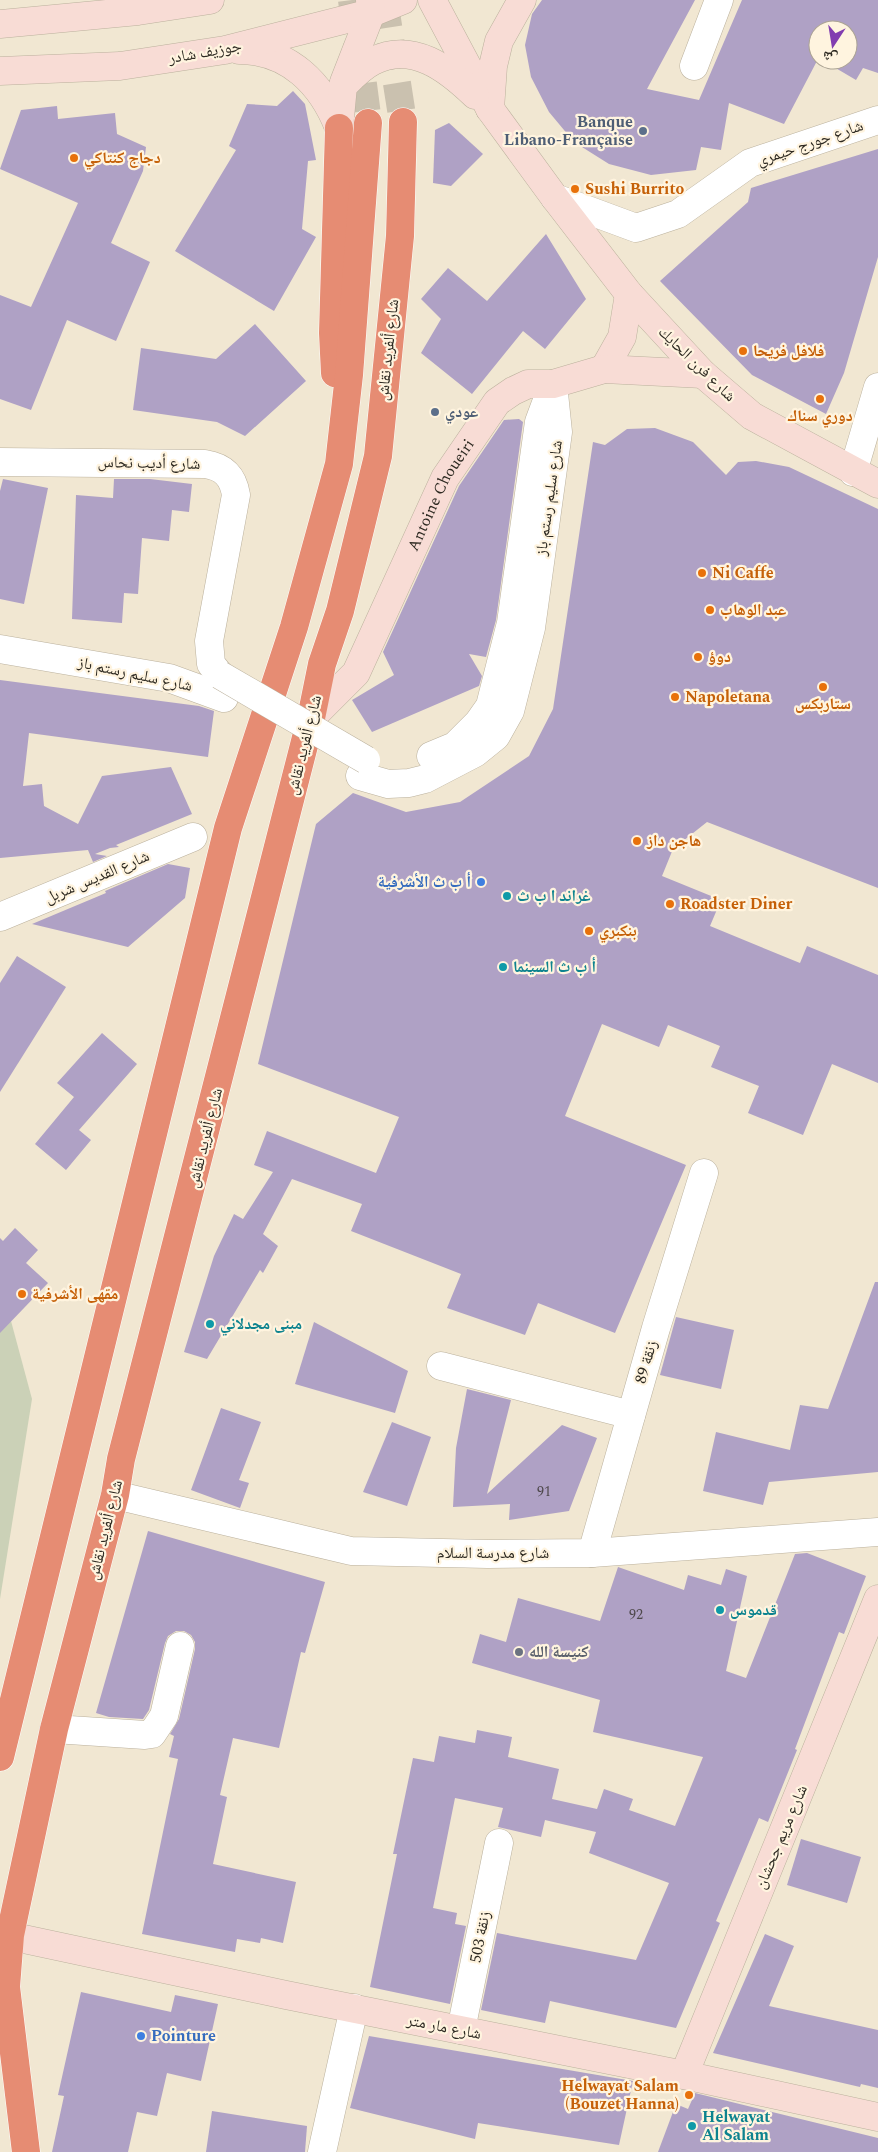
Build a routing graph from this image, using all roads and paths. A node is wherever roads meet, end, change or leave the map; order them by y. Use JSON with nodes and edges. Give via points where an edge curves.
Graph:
{"nodes":[{"id":1,"x":210,"y":0,"type":"edge"},
{"id":2,"x":403,"y":0,"type":"edge"},
{"id":3,"x":432,"y":0,"type":"edge"},
{"id":4,"x":522,"y":0,"type":"edge"},
{"id":5,"x":719,"y":0,"type":"edge"},
{"id":6,"x":370,"y":6,"type":"edge"},
{"id":7,"x":0,"y":24,"type":"edge"},
{"id":8,"x":225,"y":50,"type":"junction"},
{"id":9,"x":694,"y":66,"type":"dead end"},
{"id":10,"x":0,"y":71,"type":"edge"},
{"id":11,"x":343,"y":86,"type":"junction"},
{"id":12,"x":490,"y":109,"type":"junction"},
{"id":13,"x":878,"y":120,"type":"edge"},
{"id":14,"x":403,"y":122,"type":"tunnel mouth"},
{"id":15,"x":368,"y":123,"type":"tunnel mouth"},
{"id":16,"x":339,"y":128,"type":"junction"},
{"id":17,"x":555,"y":198,"type":"junction"},
{"id":18,"x":629,"y":294,"type":"junction"},
{"id":19,"x":604,"y":369,"type":"junction"},
{"id":20,"x":703,"y":374,"type":"junction"},
{"id":21,"x":553,"y":384,"type":"junction"},
{"id":22,"x":878,"y":387,"type":"edge"},
{"id":23,"x":0,"y":462,"type":"edge"},
{"id":24,"x":339,"y":464,"type":"junction"},
{"id":25,"x":853,"y":472,"type":"junction"},
{"id":26,"x":878,"y":484,"type":"edge"},
{"id":27,"x":0,"y":649,"type":"edge"},
{"id":28,"x":218,"y":677,"type":"junction"},
{"id":29,"x":188,"y":684,"type":"junction"},
{"id":30,"x":311,"y":718,"type":"junction"},
{"id":31,"x":193,"y":837,"type":"dead end"},
{"id":32,"x":0,"y":917,"type":"edge"},
{"id":33,"x":704,"y":1173,"type":"dead end"},
{"id":34,"x":441,"y":1366,"type":"dead end"},
{"id":35,"x":631,"y":1416,"type":"junction"},
{"id":36,"x":114,"y":1495,"type":"junction"},
{"id":37,"x":878,"y":1532,"type":"edge"},
{"id":38,"x":592,"y":1553,"type":"junction"},
{"id":39,"x":878,"y":1599,"type":"edge"},
{"id":40,"x":180,"y":1646,"type":"dead end"},
{"id":41,"x":54,"y":1729,"type":"junction"},
{"id":42,"x":0,"y":1757,"type":"edge"},
{"id":43,"x":499,"y":1843,"type":"dead end"},
{"id":44,"x":5,"y":1935,"type":"edge"},
{"id":45,"x":354,"y":2008,"type":"junction"},
{"id":46,"x":461,"y":2030,"type":"junction"},
{"id":47,"x":684,"y":2075,"type":"junction"},
{"id":48,"x":878,"y":2117,"type":"edge"},
{"id":49,"x":26,"y":2152,"type":"edge"},
{"id":50,"x":322,"y":2152,"type":"edge"}],
"edges":[{"from":1,"to":7,"type":"street","via":[[138,11]]},
{"from":2,"to":6,"type":"street","name":"جوزيف شادر"},
{"from":3,"to":12,"type":"street"},
{"from":4,"to":12,"type":"street","via":[[499,41],[493,66]]},
{"from":5,"to":9,"type":"street"},
{"from":6,"to":8,"type":"street","name":"جوزيف شادر"},
{"from":6,"to":11,"type":"street"},
{"from":8,"to":10,"type":"street","name":"جوزيف شادر","via":[[120,66]]},
{"from":8,"to":16,"type":"street","via":[[267,54],[305,75],[320,90]]},
{"from":11,"to":12,"type":"street","via":[[373,61],[384,56],[411,54],[444,68]]},
{"from":11,"to":16,"type":"street"},
{"from":12,"to":17,"type":"street","name":"شارع فرن الحايك"},
{"from":13,"to":17,"type":"street","name":"شارع جورج حيمري","via":[[750,163],[678,214],[636,228]]},
{"from":14,"to":30,"type":"highway","name":"شارع ألفريد نقاش","via":[[400,236],[378,456],[340,611],[322,664]]},
{"from":15,"to":24,"type":"highway"},
{"from":16,"to":24,"type":"highway","via":[[333,333]]},
{"from":17,"to":18,"type":"street","name":"شارع فرن الحايك"},
{"from":18,"to":19,"type":"street","via":[[622,337]]},
{"from":18,"to":20,"type":"street","name":"شارع فرن الحايك"},
{"from":19,"to":20,"type":"street","name":"Antoine Choueiri"},
{"from":19,"to":21,"type":"street","name":"Antoine Choueiri"},
{"from":20,"to":25,"type":"street","name":"شارع فرن الحايك","via":[[752,416]]},
{"from":21,"to":28,"type":"street","name":"شارع سليم رستم باز","bridge":true,"via":[[539,422],[511,623],[490,706],[455,746],[405,767],[363,768]]},
{"from":21,"to":30,"type":"street","name":"Antoine Choueiri","via":[[528,384],[497,402],[444,478],[356,673]]},
{"from":22,"to":25,"type":"street"},
{"from":23,"to":28,"type":"street","name":"شارع أديب نحاس","via":[[205,464],[223,470],[230,477],[236,495],[209,641]]},
{"from":24,"to":42,"type":"highway","via":[[294,627],[228,828]]},
{"from":25,"to":26,"type":"street","name":"شارع فرن الحايك"},
{"from":27,"to":29,"type":"street","name":"شارع سليم رستم باز","via":[[151,674]]},
{"from":28,"to":29,"type":"street","name":"شارع سليم رستم باز"},
{"from":28,"to":29,"type":"street"},
{"from":30,"to":36,"type":"highway","name":"شارع ألفريد نقاش"},
{"from":31,"to":32,"type":"street","name":"شارع القديس شربل"},
{"from":33,"to":35,"type":"street","name":"زنقة 89"},
{"from":34,"to":35,"type":"street"},
{"from":35,"to":38,"type":"street","name":"زنقة 89"},
{"from":36,"to":38,"type":"street","name":"شارع مدرسة السلام","via":[[351,1551]]},
{"from":36,"to":41,"type":"highway","name":"شارع ألفريد نقاش"},
{"from":37,"to":38,"type":"street","name":"شارع مدرسة السلام"},
{"from":39,"to":47,"type":"street","name":"شارع مريم جحشان"},
{"from":40,"to":41,"type":"street","via":[[164,1716],[152,1734]]},
{"from":41,"to":44,"type":"highway","name":"شارع ألفريد نقاش"},
{"from":43,"to":46,"type":"street","name":"زنقة 503"},
{"from":44,"to":45,"type":"street","name":"شارع مار متر"},
{"from":44,"to":49,"type":"highway","name":"شارع ألفريد نقاش","via":[[6,1987]]},
{"from":45,"to":46,"type":"street","name":"شارع مار متر"},
{"from":45,"to":50,"type":"street"},
{"from":46,"to":47,"type":"street","name":"شارع مار متر"},
{"from":47,"to":48,"type":"street","name":"شارع مار متر"}]}
